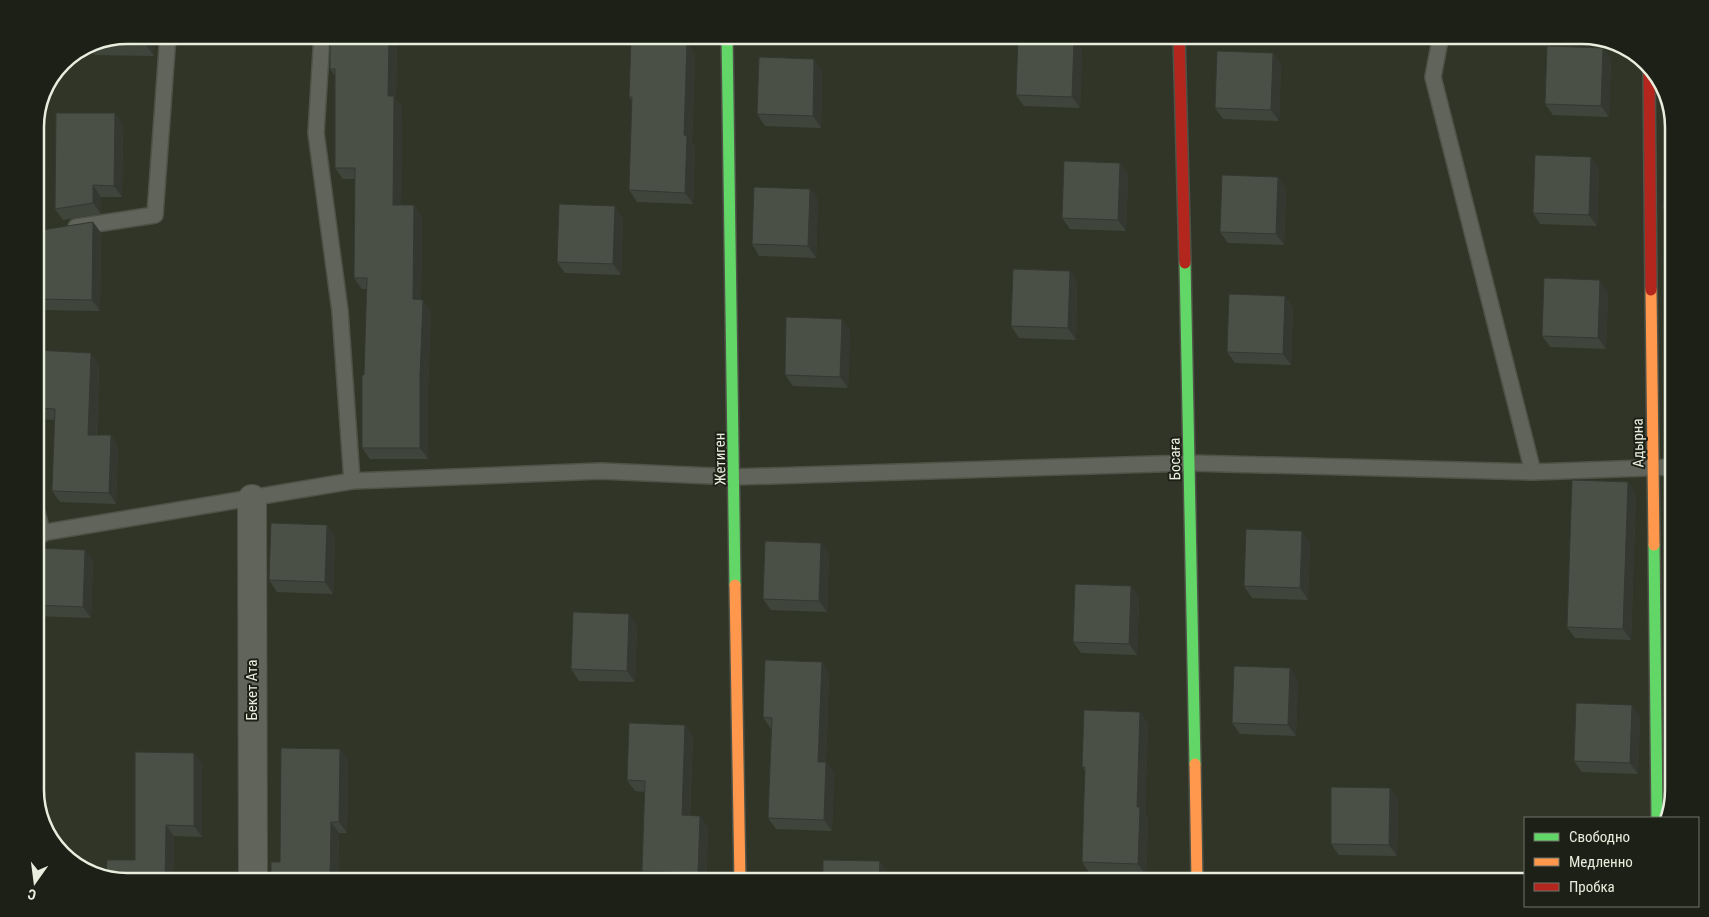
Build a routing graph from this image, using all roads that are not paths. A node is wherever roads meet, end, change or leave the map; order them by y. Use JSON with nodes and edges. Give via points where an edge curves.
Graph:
{"nodes":[{"id":1,"x":167,"y":44,"type":"edge"},
{"id":2,"x":321,"y":44,"type":"edge"},
{"id":3,"x":728,"y":44,"type":"edge"},
{"id":4,"x":1179,"y":44,"type":"edge"},
{"id":5,"x":1439,"y":44,"type":"edge"},
{"id":6,"x":1649,"y":78,"type":"edge"},
{"id":7,"x":63,"y":230,"type":"edge"},
{"id":8,"x":1190,"y":463,"type":"junction"},
{"id":9,"x":1653,"y":467,"type":"junction"},
{"id":10,"x":1665,"y":467,"type":"edge"},
{"id":11,"x":1533,"y":472,"type":"junction"},
{"id":12,"x":735,"y":477,"type":"junction"},
{"id":13,"x":352,"y":482,"type":"junction"},
{"id":14,"x":252,"y":499,"type":"junction"},
{"id":15,"x":44,"y":533,"type":"edge"},
{"id":16,"x":1657,"y":817,"type":"edge"},
{"id":17,"x":253,"y":873,"type":"edge"},
{"id":18,"x":740,"y":873,"type":"edge"},
{"id":19,"x":1197,"y":873,"type":"edge"}],
"edges":[{"from":1,"to":7,"type":"lane","via":[[155,215]]},
{"from":2,"to":13,"type":"lane","via":[[316,133],[340,311]]},
{"from":3,"to":12,"type":"street","name":"Жетиген"},
{"from":4,"to":8,"type":"street","name":"Босаға"},
{"from":5,"to":11,"type":"lane","via":[[1433,77]]},
{"from":6,"to":9,"type":"street","name":"Адырна"},
{"from":8,"to":11,"type":"lane"},
{"from":8,"to":12,"type":"lane"},
{"from":8,"to":19,"type":"street","name":"Босаға"},
{"from":9,"to":10,"type":"lane"},
{"from":9,"to":11,"type":"lane"},
{"from":9,"to":16,"type":"street","name":"Адырна"},
{"from":12,"to":13,"type":"lane","via":[[601,470]]},
{"from":12,"to":18,"type":"street","name":"Жетиген"},
{"from":13,"to":14,"type":"lane"},
{"from":14,"to":15,"type":"lane"},
{"from":14,"to":17,"type":"street","name":"Бекет Ата"}]}
